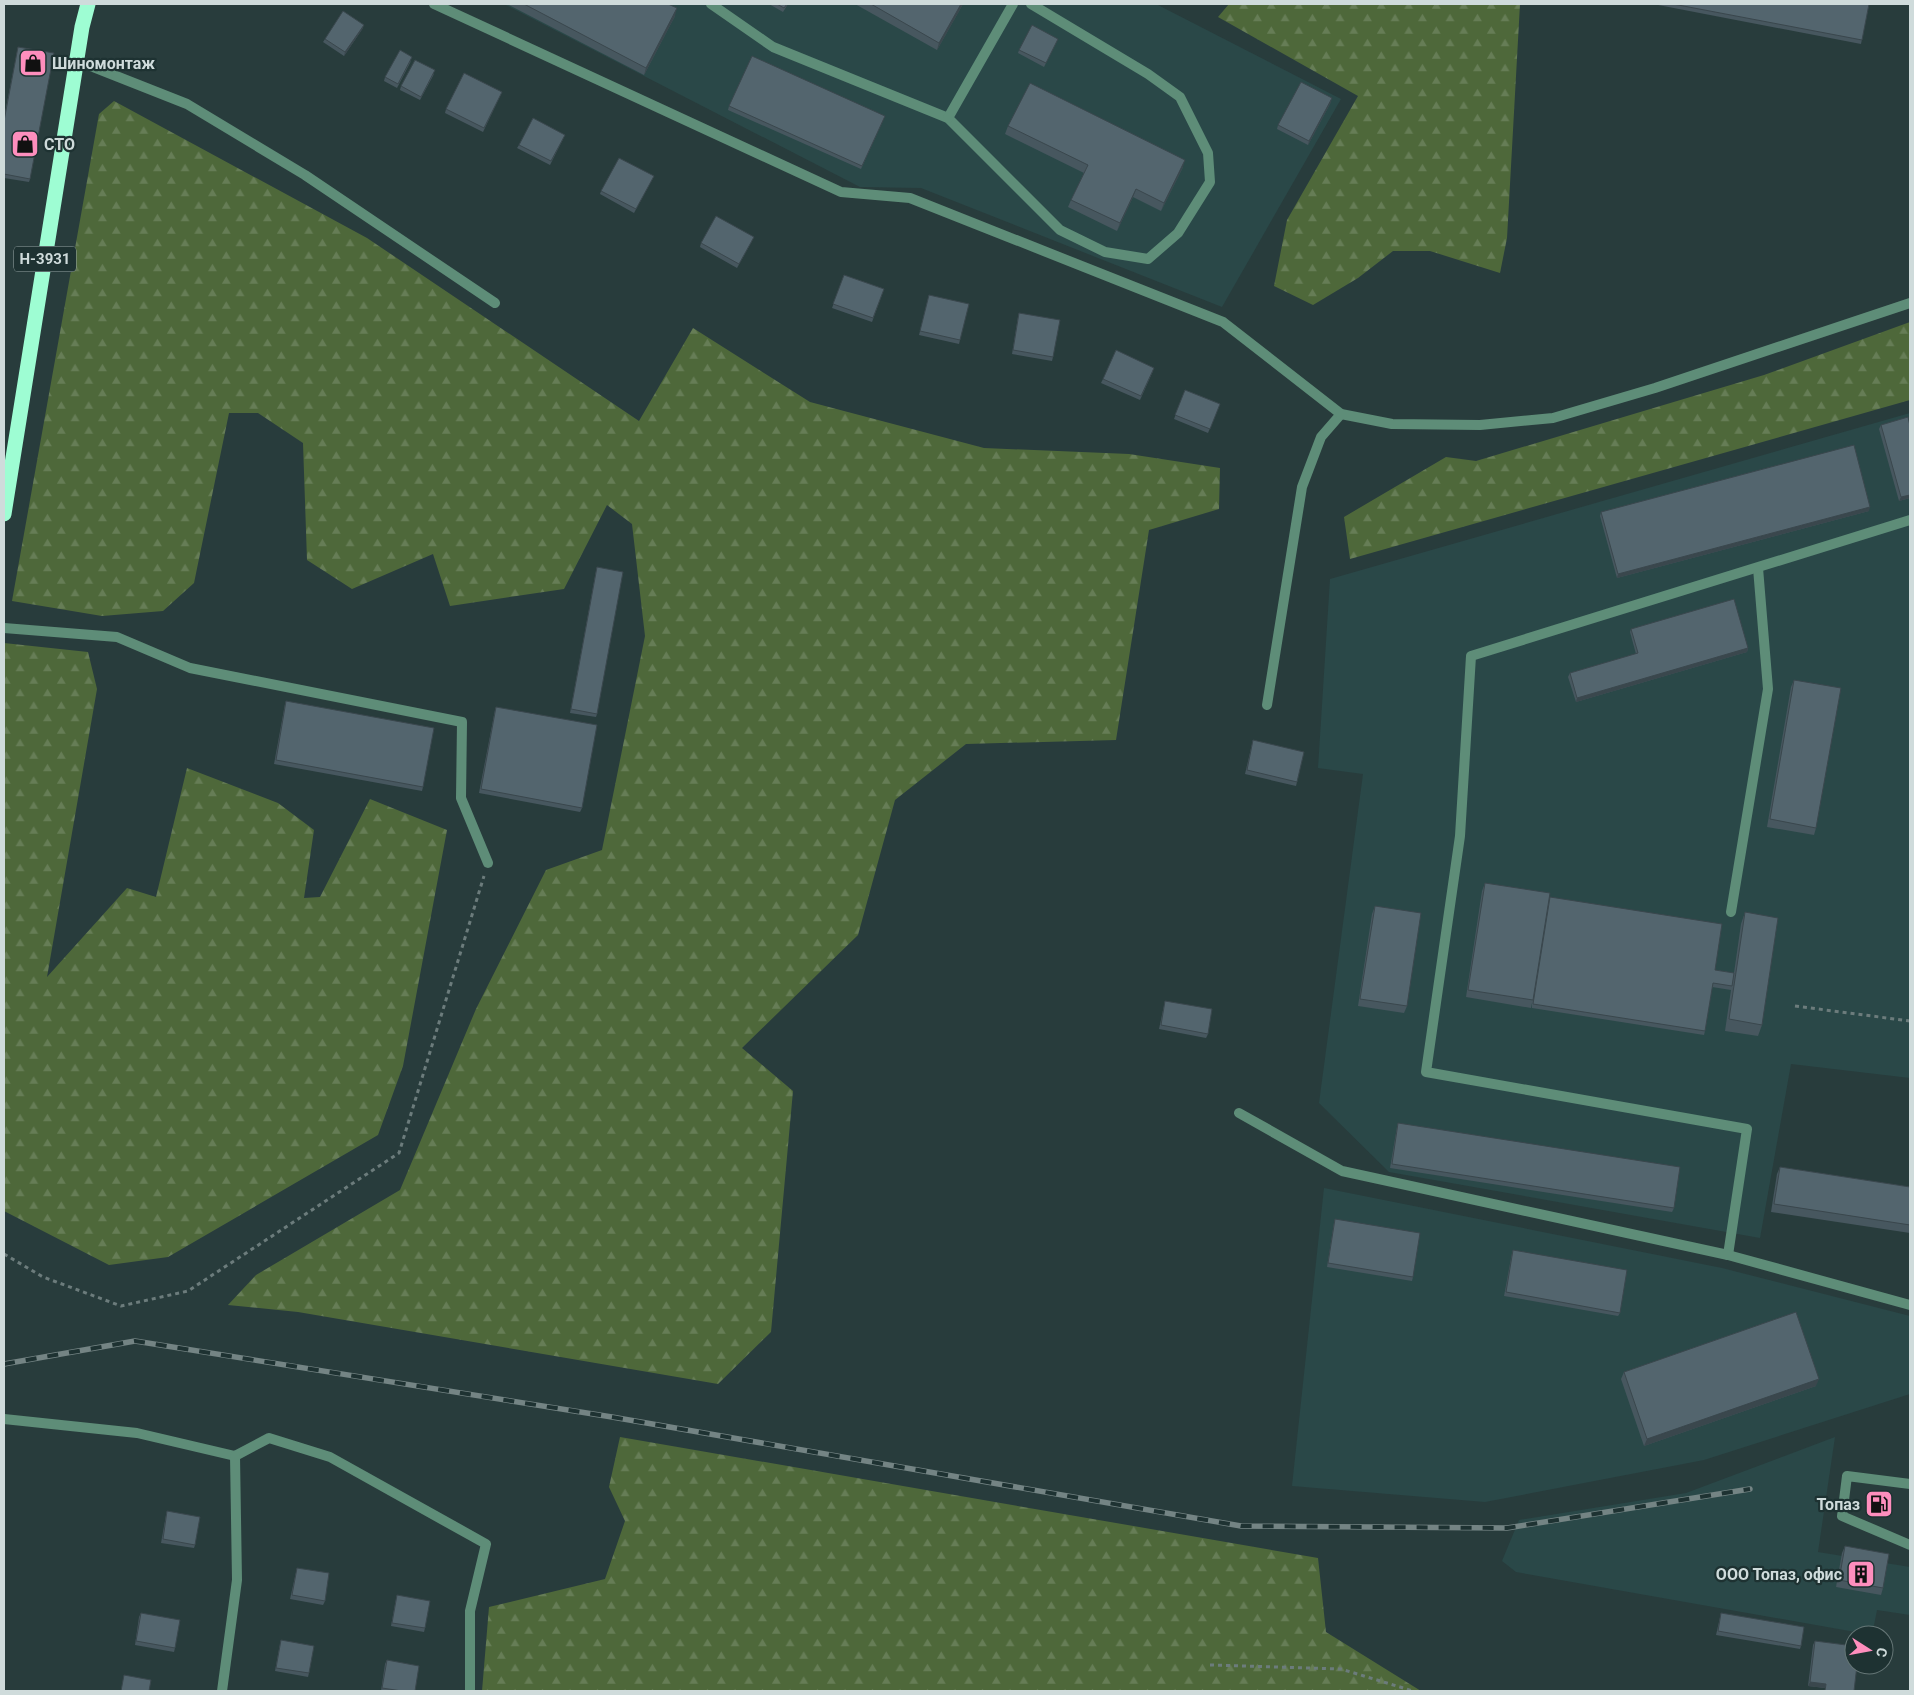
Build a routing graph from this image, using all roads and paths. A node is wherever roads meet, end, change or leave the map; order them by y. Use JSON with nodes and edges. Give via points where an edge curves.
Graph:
{"nodes":[{"id":1,"x":88,"y":4,"type":"edge"},
{"id":2,"x":434,"y":4,"type":"edge"},
{"id":3,"x":711,"y":4,"type":"edge"},
{"id":4,"x":1013,"y":4,"type":"edge"},
{"id":5,"x":1031,"y":4,"type":"edge"},
{"id":6,"x":78,"y":61,"type":"junction"},
{"id":7,"x":948,"y":118,"type":"junction"},
{"id":8,"x":495,"y":303,"type":"dead end"},
{"id":9,"x":1910,"y":303,"type":"edge"},
{"id":10,"x":1341,"y":414,"type":"junction"},
{"id":11,"x":8,"y":463,"type":"edge"},
{"id":12,"x":4,"y":514,"type":"edge"},
{"id":13,"x":1910,"y":520,"type":"edge"},
{"id":14,"x":1758,"y":568,"type":"junction"},
{"id":15,"x":4,"y":628,"type":"edge"},
{"id":16,"x":1267,"y":704,"type":"dead end"},
{"id":17,"x":488,"y":863,"type":"joint"},
{"id":18,"x":1731,"y":912,"type":"dead end"},
{"id":19,"x":1795,"y":1006,"type":"dead end"},
{"id":20,"x":1910,"y":1021,"type":"edge"},
{"id":21,"x":1239,"y":1113,"type":"dead end"},
{"id":22,"x":4,"y":1254,"type":"edge"},
{"id":23,"x":1728,"y":1255,"type":"junction"},
{"id":24,"x":1910,"y":1306,"type":"edge"},
{"id":25,"x":4,"y":1419,"type":"edge"},
{"id":26,"x":235,"y":1456,"type":"junction"},
{"id":27,"x":1910,"y":1484,"type":"edge"},
{"id":28,"x":1910,"y":1545,"type":"edge"},
{"id":29,"x":1210,"y":1665,"type":"dead end"},
{"id":30,"x":222,"y":1691,"type":"edge"},
{"id":31,"x":470,"y":1691,"type":"edge"},
{"id":32,"x":1413,"y":1691,"type":"edge"}],
"edges":[{"from":1,"to":6,"type":"highway","number":"Н-3931"},
{"from":2,"to":10,"type":"street","via":[[841,192],[910,198],[1223,322]]},
{"from":3,"to":7,"type":"street","via":[[773,47]]},
{"from":4,"to":7,"type":"street"},
{"from":5,"to":7,"type":"street","via":[[1148,74],[1180,97],[1208,153],[1210,182],[1178,233],[1148,259],[1105,252],[1060,230]]},
{"from":6,"to":8,"type":"street","via":[[187,104],[305,175]]},
{"from":6,"to":11,"type":"highway","number":"Н-3931"},
{"from":9,"to":10,"type":"street","via":[[1655,388],[1553,418],[1470,425],[1392,424]]},
{"from":10,"to":16,"type":"street","via":[[1321,438],[1302,487]]},
{"from":11,"to":12,"type":"highway","number":"Н-3931"},
{"from":13,"to":14,"type":"street"},
{"from":14,"to":18,"type":"street","via":[[1768,689]]},
{"from":14,"to":23,"type":"street","via":[[1471,656],[1460,836],[1426,1072],[1747,1129]]},
{"from":15,"to":17,"type":"street","via":[[117,637],[190,668],[462,722],[460,798]]},
{"from":17,"to":22,"type":"path","via":[[398,1153],[188,1291],[120,1306],[43,1276]]},
{"from":19,"to":20,"type":"path"},
{"from":21,"to":23,"type":"street","via":[[1342,1171]]},
{"from":23,"to":24,"type":"street"},
{"from":25,"to":26,"type":"street","via":[[137,1433]]},
{"from":26,"to":30,"type":"street","via":[[237,1580]]},
{"from":26,"to":31,"type":"street","via":[[268,1438],[330,1457],[486,1544],[470,1611]]},
{"from":27,"to":28,"type":"street","via":[[1847,1476],[1842,1516]]},
{"from":29,"to":32,"type":"path","via":[[1341,1670]]}]}
